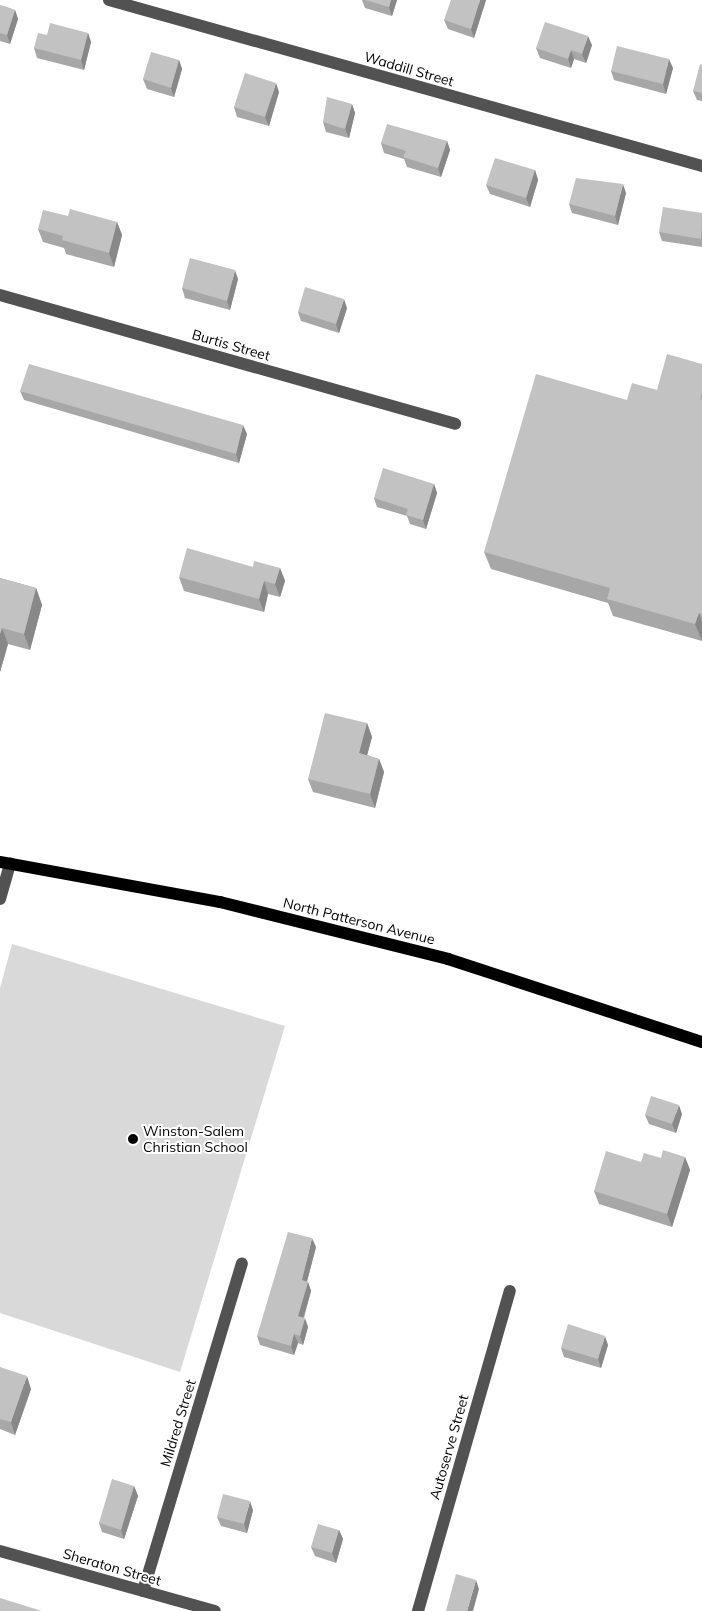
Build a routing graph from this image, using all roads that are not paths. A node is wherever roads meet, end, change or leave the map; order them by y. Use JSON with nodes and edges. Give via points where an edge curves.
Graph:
{"nodes":[{"id":1,"x":109,"y":0,"type":"edge"},
{"id":2,"x":702,"y":166,"type":"edge"},
{"id":3,"x":0,"y":295,"type":"edge"},
{"id":4,"x":455,"y":424,"type":"dead end"},
{"id":5,"x":5,"y":863,"type":"edge"},
{"id":6,"x":0,"y":899,"type":"edge"},
{"id":7,"x":702,"y":1042,"type":"edge"},
{"id":8,"x":242,"y":1264,"type":"dead end"},
{"id":9,"x":510,"y":1291,"type":"dead end"},
{"id":10,"x":0,"y":1551,"type":"edge"},
{"id":11,"x":143,"y":1591,"type":"junction"},
{"id":12,"x":215,"y":1611,"type":"edge"},
{"id":13,"x":418,"y":1611,"type":"edge"}],
"edges":[{"from":1,"to":2,"type":"street","name":"Waddill Street"},
{"from":3,"to":4,"type":"street","name":"Burtis Street"},
{"from":5,"to":6,"type":"street"},
{"from":5,"to":7,"type":"main road","name":"North Patterson Avenue","via":[[220,902],[448,959]]},
{"from":8,"to":11,"type":"street","name":"Mildred Street"},
{"from":9,"to":13,"type":"street","name":"Autoserve Street"},
{"from":10,"to":11,"type":"street","name":"Sheraton Street"},
{"from":11,"to":12,"type":"street","name":"Sheraton Street"}]}
